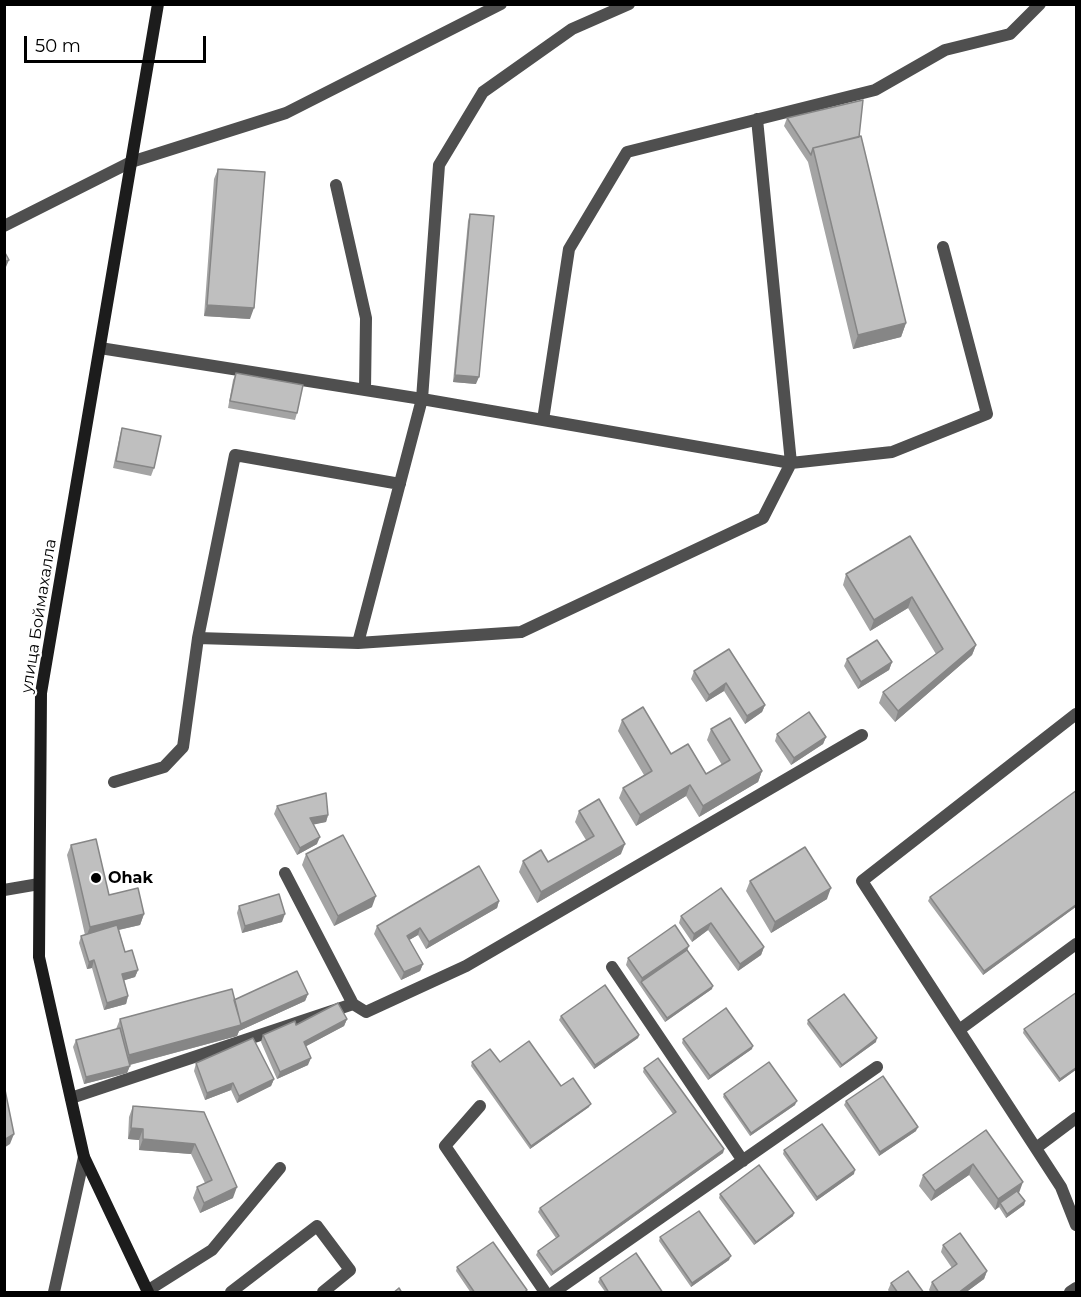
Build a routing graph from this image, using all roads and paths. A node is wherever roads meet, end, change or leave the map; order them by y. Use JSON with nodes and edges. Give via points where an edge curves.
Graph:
{"nodes":[{"id":1,"x":158,"y":4,"type":"edge"},
{"id":2,"x":501,"y":4,"type":"edge"},
{"id":3,"x":629,"y":4,"type":"edge"},
{"id":4,"x":1040,"y":4,"type":"edge"},
{"id":5,"x":758,"y":119,"type":"junction"},
{"id":6,"x":131,"y":162,"type":"junction"},
{"id":7,"x":336,"y":184,"type":"dead end"},
{"id":8,"x":4,"y":226,"type":"edge"},
{"id":9,"x":943,"y":247,"type":"dead end"},
{"id":10,"x":100,"y":348,"type":"junction"},
{"id":11,"x":365,"y":390,"type":"junction"},
{"id":12,"x":422,"y":399,"type":"junction"},
{"id":13,"x":543,"y":420,"type":"junction"},
{"id":14,"x":791,"y":463,"type":"junction"},
{"id":15,"x":400,"y":483,"type":"junction"},
{"id":16,"x":198,"y":638,"type":"junction"},
{"id":17,"x":358,"y":643,"type":"junction"},
{"id":18,"x":1077,"y":714,"type":"edge"},
{"id":19,"x":862,"y":735,"type":"dead end"},
{"id":20,"x":114,"y":782,"type":"dead end"},
{"id":21,"x":285,"y":873,"type":"dead end"},
{"id":22,"x":39,"y":884,"type":"junction"},
{"id":23,"x":4,"y":890,"type":"edge"},
{"id":24,"x":1077,"y":944,"type":"edge"},
{"id":25,"x":612,"y":967,"type":"dead end"},
{"id":26,"x":353,"y":1004,"type":"junction"},
{"id":27,"x":959,"y":1030,"type":"junction"},
{"id":28,"x":877,"y":1067,"type":"dead end"},
{"id":29,"x":70,"y":1098,"type":"junction"},
{"id":30,"x":480,"y":1106,"type":"dead end"},
{"id":31,"x":1077,"y":1118,"type":"edge"},
{"id":32,"x":1036,"y":1148,"type":"junction"},
{"id":33,"x":84,"y":1157,"type":"junction"},
{"id":34,"x":743,"y":1161,"type":"junction"},
{"id":35,"x":280,"y":1168,"type":"dead end"},
{"id":36,"x":1077,"y":1226,"type":"edge"},
{"id":37,"x":1077,"y":1288,"type":"edge"},
{"id":38,"x":148,"y":1292,"type":"edge"},
{"id":39,"x":54,"y":1293,"type":"edge"},
{"id":40,"x":231,"y":1293,"type":"edge"},
{"id":41,"x":323,"y":1293,"type":"edge"},
{"id":42,"x":545,"y":1293,"type":"edge"},
{"id":43,"x":555,"y":1293,"type":"edge"},
{"id":44,"x":1070,"y":1293,"type":"edge"}],
"edges":[{"from":1,"to":6,"type":"main road","name":"улица Боймахалла"},
{"from":2,"to":6,"type":"street","via":[[285,113]]},
{"from":3,"to":12,"type":"street","via":[[572,29],[483,93],[439,165]]},
{"from":4,"to":5,"type":"street","via":[[1010,34],[945,50],[875,90]]},
{"from":5,"to":13,"type":"street","via":[[627,152],[569,249]]},
{"from":5,"to":14,"type":"street"},
{"from":6,"to":8,"type":"street"},
{"from":6,"to":10,"type":"main road","name":"улица Боймахалла"},
{"from":7,"to":11,"type":"street","via":[[366,318]]},
{"from":9,"to":14,"type":"street","via":[[987,414],[892,452]]},
{"from":10,"to":11,"type":"street"},
{"from":10,"to":22,"type":"main road","name":"улица Боймахалла","via":[[41,693]]},
{"from":11,"to":12,"type":"street"},
{"from":12,"to":13,"type":"street"},
{"from":12,"to":15,"type":"street"},
{"from":13,"to":14,"type":"street"},
{"from":14,"to":17,"type":"street","via":[[763,518],[520,632]]},
{"from":15,"to":16,"type":"street","via":[[235,455]]},
{"from":15,"to":17,"type":"street"},
{"from":16,"to":17,"type":"street"},
{"from":16,"to":20,"type":"street","via":[[183,747],[164,767]]},
{"from":18,"to":27,"type":"street","via":[[862,880]]},
{"from":19,"to":26,"type":"street","via":[[466,966],[366,1012]]},
{"from":21,"to":26,"type":"street"},
{"from":22,"to":23,"type":"street"},
{"from":22,"to":29,"type":"main road","name":"улица Боймахалла","via":[[39,957]]},
{"from":24,"to":27,"type":"street"},
{"from":25,"to":34,"type":"street"},
{"from":26,"to":29,"type":"street"},
{"from":27,"to":32,"type":"street"},
{"from":28,"to":34,"type":"street"},
{"from":29,"to":33,"type":"main road","name":"улица Боймахалла"},
{"from":30,"to":42,"type":"street","via":[[445,1146]]},
{"from":31,"to":32,"type":"street"},
{"from":32,"to":36,"type":"street","via":[[1061,1187]]},
{"from":33,"to":38,"type":"main road","name":"улица Боймахалла"},
{"from":33,"to":39,"type":"street"},
{"from":34,"to":43,"type":"street"},
{"from":35,"to":38,"type":"street","via":[[212,1250]]},
{"from":37,"to":44,"type":"street"},
{"from":40,"to":41,"type":"street","via":[[317,1226],[350,1270]]}]}
